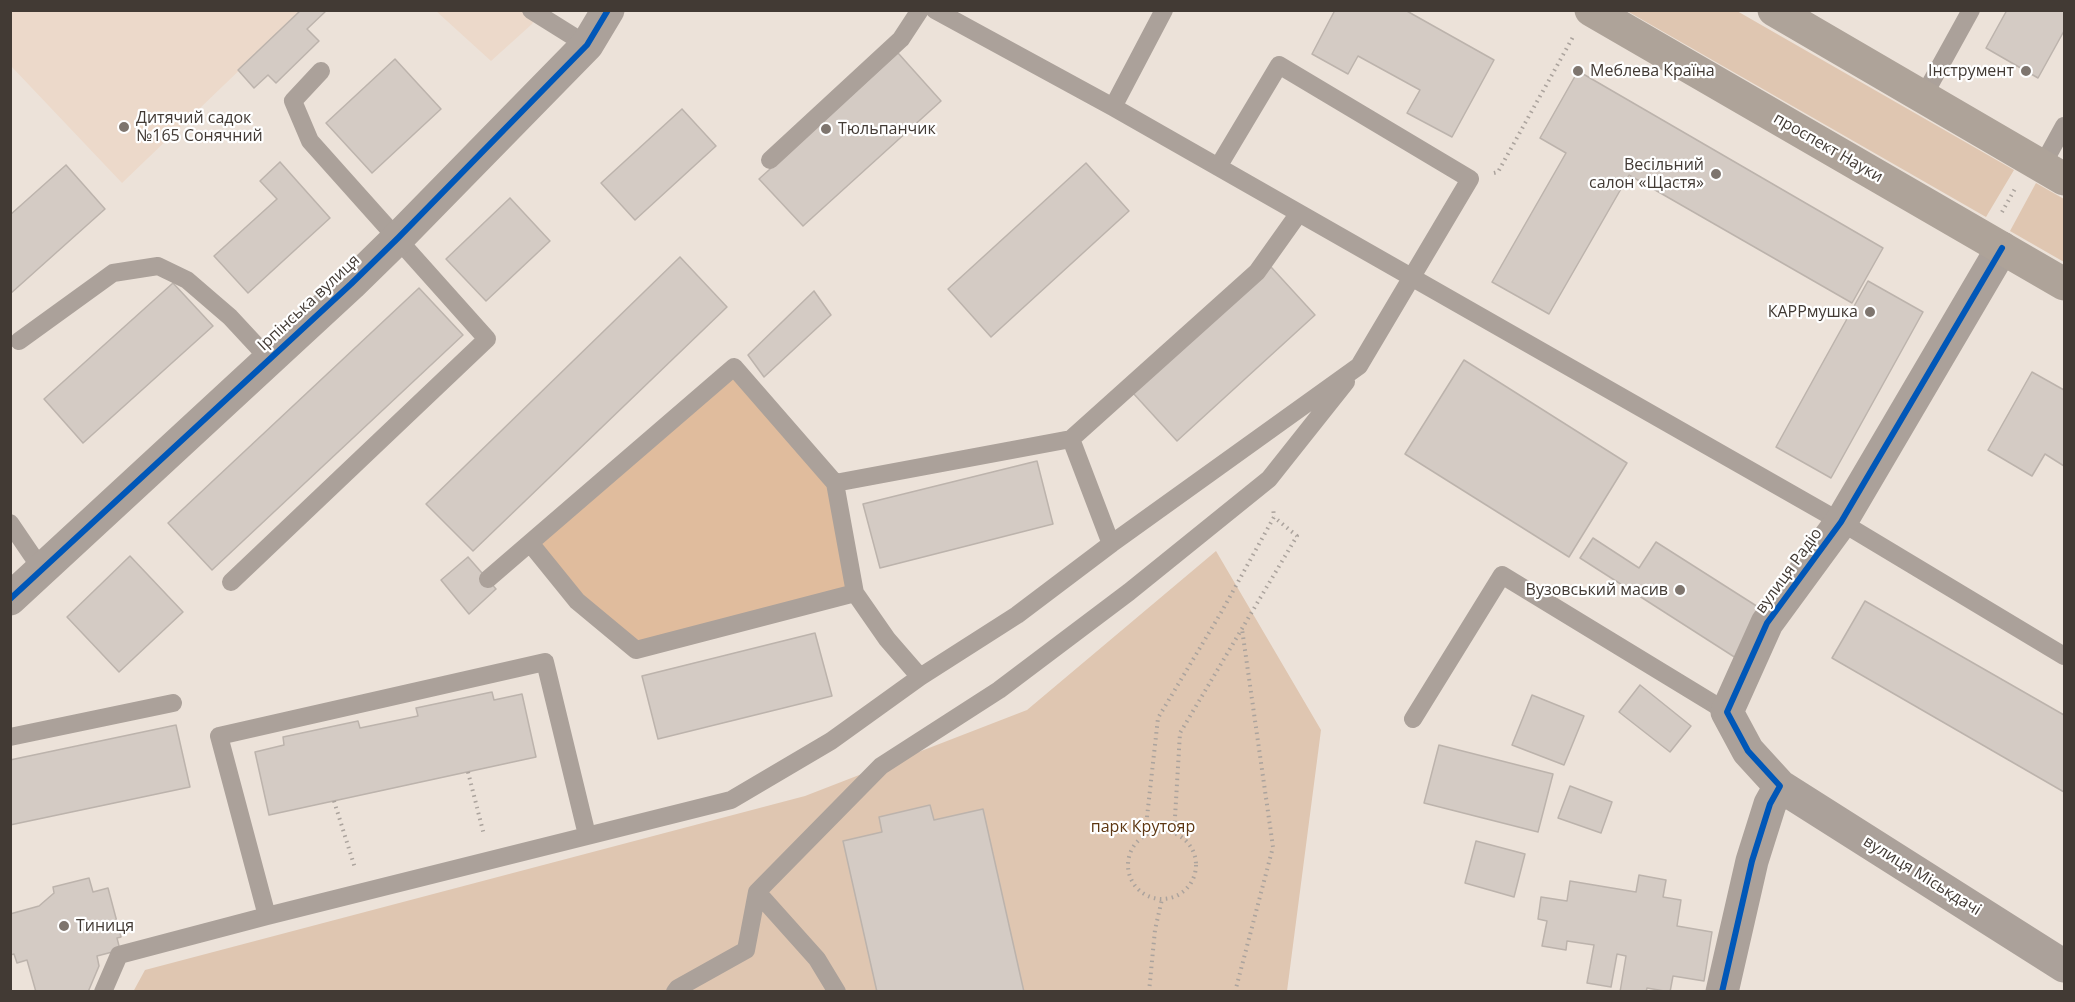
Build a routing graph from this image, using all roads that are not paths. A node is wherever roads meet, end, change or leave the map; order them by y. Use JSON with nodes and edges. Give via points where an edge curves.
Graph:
{"nodes":[{"id":1,"x":531,"y":10,"type":"edge"},
{"id":2,"x":608,"y":10,"type":"edge"},
{"id":3,"x":920,"y":10,"type":"edge"},
{"id":4,"x":935,"y":10,"type":"edge"},
{"id":5,"x":1164,"y":10,"type":"edge"},
{"id":6,"x":1774,"y":10,"type":"edge"},
{"id":7,"x":1971,"y":10,"type":"edge"},
{"id":8,"x":1585,"y":19,"type":"edge"},
{"id":9,"x":587,"y":45,"type":"junction"},
{"id":10,"x":321,"y":71,"type":"dead end"},
{"id":11,"x":1923,"y":97,"type":"junction"},
{"id":12,"x":1113,"y":107,"type":"junction"},
{"id":13,"x":2064,"y":126,"type":"edge"},
{"id":14,"x":770,"y":160,"type":"dead end"},
{"id":15,"x":1218,"y":167,"type":"junction"},
{"id":16,"x":2046,"y":168,"type":"edge"},
{"id":17,"x":1299,"y":213,"type":"junction"},
{"id":18,"x":398,"y":238,"type":"junction"},
{"id":19,"x":1994,"y":244,"type":"junction"},
{"id":20,"x":1410,"y":278,"type":"junction"},
{"id":21,"x":2064,"y":284,"type":"edge"},
{"id":22,"x":19,"y":341,"type":"dead end"},
{"id":23,"x":269,"y":359,"type":"junction"},
{"id":24,"x":1359,"y":366,"type":"junction"},
{"id":25,"x":1071,"y":439,"type":"junction"},
{"id":26,"x":836,"y":483,"type":"junction"},
{"id":27,"x":1841,"y":522,"type":"junction"},
{"id":28,"x":10,"y":523,"type":"edge"},
{"id":29,"x":530,"y":543,"type":"junction"},
{"id":30,"x":1111,"y":544,"type":"junction"},
{"id":31,"x":42,"y":570,"type":"junction"},
{"id":32,"x":488,"y":579,"type":"dead end"},
{"id":33,"x":231,"y":582,"type":"dead end"},
{"id":34,"x":855,"y":593,"type":"junction"},
{"id":35,"x":10,"y":599,"type":"edge"},
{"id":36,"x":2064,"y":656,"type":"edge"},
{"id":37,"x":920,"y":677,"type":"junction"},
{"id":38,"x":173,"y":703,"type":"dead end"},
{"id":39,"x":1727,"y":712,"type":"junction"},
{"id":40,"x":1413,"y":719,"type":"dead end"},
{"id":41,"x":10,"y":737,"type":"edge"},
{"id":42,"x":1780,"y":786,"type":"junction"},
{"id":43,"x":587,"y":835,"type":"junction"},
{"id":44,"x":757,"y":892,"type":"junction"},
{"id":45,"x":267,"y":916,"type":"junction"},
{"id":46,"x":2064,"y":966,"type":"edge"},
{"id":47,"x":103,"y":992,"type":"edge"},
{"id":48,"x":675,"y":992,"type":"edge"},
{"id":49,"x":837,"y":992,"type":"edge"},
{"id":50,"x":1722,"y":992,"type":"edge"}],
"edges":[{"from":1,"to":9,"type":"lane"},
{"from":2,"to":9,"type":"street","name":"Ірпінська вулиця"},
{"from":3,"to":14,"type":"lane","via":[[901,39]]},
{"from":4,"to":12,"type":"lane"},
{"from":5,"to":12,"type":"lane"},
{"from":6,"to":11,"type":"main road"},
{"from":7,"to":11,"type":"lane"},
{"from":8,"to":19,"type":"main road","name":"проспект Науки"},
{"from":9,"to":18,"type":"street","name":"Ірпінська вулиця"},
{"from":10,"to":18,"type":"lane","via":[[293,101],[310,141]]},
{"from":11,"to":16,"type":"main road"},
{"from":12,"to":15,"type":"lane"},
{"from":13,"to":16,"type":"lane"},
{"from":15,"to":17,"type":"lane"},
{"from":15,"to":20,"type":"lane","via":[[1279,65],[1470,179]]},
{"from":17,"to":20,"type":"lane"},
{"from":17,"to":25,"type":"lane","via":[[1257,273]]},
{"from":18,"to":23,"type":"street","name":"Ірпінська вулиця"},
{"from":18,"to":33,"type":"lane","via":[[487,339]]},
{"from":19,"to":21,"type":"main road","name":"проспект Науки"},
{"from":19,"to":27,"type":"street","name":"вулиця Радіо"},
{"from":20,"to":24,"type":"lane"},
{"from":20,"to":27,"type":"lane"},
{"from":22,"to":23,"type":"lane","via":[[113,273],[158,266],[187,280],[230,317]]},
{"from":23,"to":31,"type":"street","name":"Ірпінська вулиця"},
{"from":24,"to":30,"type":"lane"},
{"from":24,"to":44,"type":"lane","via":[[1269,479],[999,690],[881,766]]},
{"from":25,"to":26,"type":"lane"},
{"from":25,"to":30,"type":"lane"},
{"from":26,"to":29,"type":"lane","via":[[734,367]]},
{"from":26,"to":34,"type":"lane"},
{"from":27,"to":36,"type":"lane"},
{"from":27,"to":39,"type":"street","name":"вулиця Радіо","via":[[1767,623]]},
{"from":28,"to":31,"type":"lane"},
{"from":29,"to":32,"type":"lane"},
{"from":29,"to":34,"type":"lane","via":[[577,601],[636,650]]},
{"from":30,"to":37,"type":"lane","via":[[1017,615]]},
{"from":31,"to":35,"type":"street","name":"Ірпінська вулиця"},
{"from":34,"to":37,"type":"lane"},
{"from":37,"to":43,"type":"lane","via":[[831,741],[731,800]]},
{"from":38,"to":41,"type":"lane"},
{"from":39,"to":40,"type":"lane","via":[[1502,574]]},
{"from":39,"to":42,"type":"street","via":[[1748,751]]},
{"from":42,"to":46,"type":"street","name":"вулиця Міськдачі"},
{"from":42,"to":50,"type":"street","via":[[1770,804],[1752,861]]},
{"from":43,"to":45,"type":"lane"},
{"from":43,"to":45,"type":"lane","via":[[545,662],[219,736]]},
{"from":44,"to":48,"type":"lane","via":[[746,950]]},
{"from":44,"to":49,"type":"lane","via":[[817,959]]},
{"from":45,"to":47,"type":"lane","via":[[119,955]]}]}
